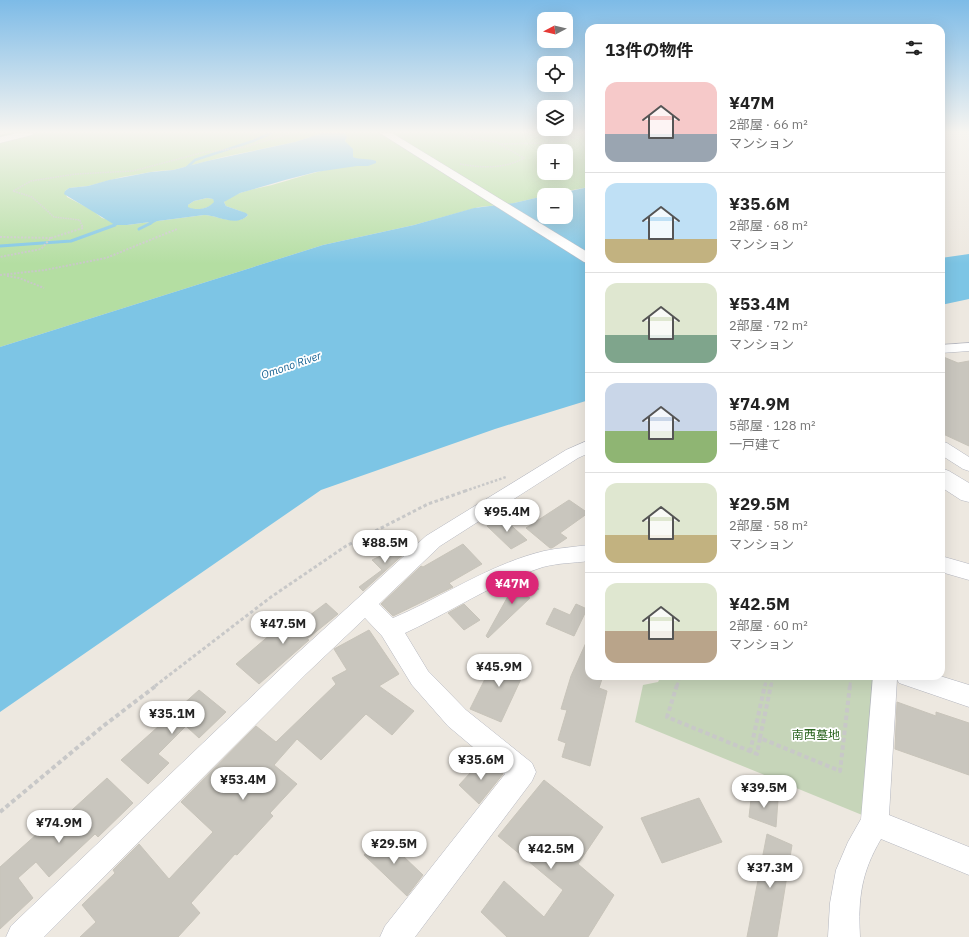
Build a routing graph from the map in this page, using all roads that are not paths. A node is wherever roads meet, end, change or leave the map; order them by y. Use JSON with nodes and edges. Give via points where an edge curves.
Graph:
{"nodes":[{"id":1,"x":456,"y":177,"type":"edge"},
{"id":2,"x":585,"y":257,"type":"edge"},
{"id":3,"x":969,"y":347,"type":"edge"},
{"id":4,"x":945,"y":349,"type":"edge"},
{"id":5,"x":585,"y":448,"type":"edge"},
{"id":6,"x":945,"y":449,"type":"edge"},
{"id":7,"x":967,"y":462,"type":"edge"},
{"id":8,"x":945,"y":479,"type":"edge"},
{"id":9,"x":969,"y":494,"type":"edge"},
{"id":10,"x":585,"y":554,"type":"edge"},
{"id":11,"x":945,"y":565,"type":"edge"},
{"id":12,"x":969,"y":572,"type":"edge"},
{"id":13,"x":365,"y":604,"type":"junction"},
{"id":14,"x":390,"y":629,"type":"junction"},
{"id":15,"x":885,"y":680,"type":"edge"},
{"id":16,"x":925,"y":680,"type":"edge"},
{"id":17,"x":969,"y":696,"type":"edge"},
{"id":18,"x":875,"y":823,"type":"junction"},
{"id":19,"x":969,"y":861,"type":"edge"},
{"id":20,"x":22,"y":937,"type":"edge"},
{"id":21,"x":396,"y":937,"type":"edge"},
{"id":22,"x":844,"y":937,"type":"edge"}],
"edges":[{"from":1,"to":2,"type":"street"},
{"from":3,"to":4,"type":"street"},
{"from":5,"to":13,"type":"street","via":[[433,541]]},
{"from":6,"to":7,"type":"street"},
{"from":8,"to":9,"type":"street"},
{"from":10,"to":14,"type":"street","via":[[544,559],[506,572]]},
{"from":11,"to":12,"type":"street"},
{"from":13,"to":14,"type":"street"},
{"from":13,"to":20,"type":"street"},
{"from":14,"to":21,"type":"street","via":[[420,678],[457,718],[523,772]]},
{"from":15,"to":18,"type":"street"},
{"from":16,"to":17,"type":"street"},
{"from":18,"to":19,"type":"street"},
{"from":18,"to":22,"type":"street","via":[[851,869],[843,918]]}]}
